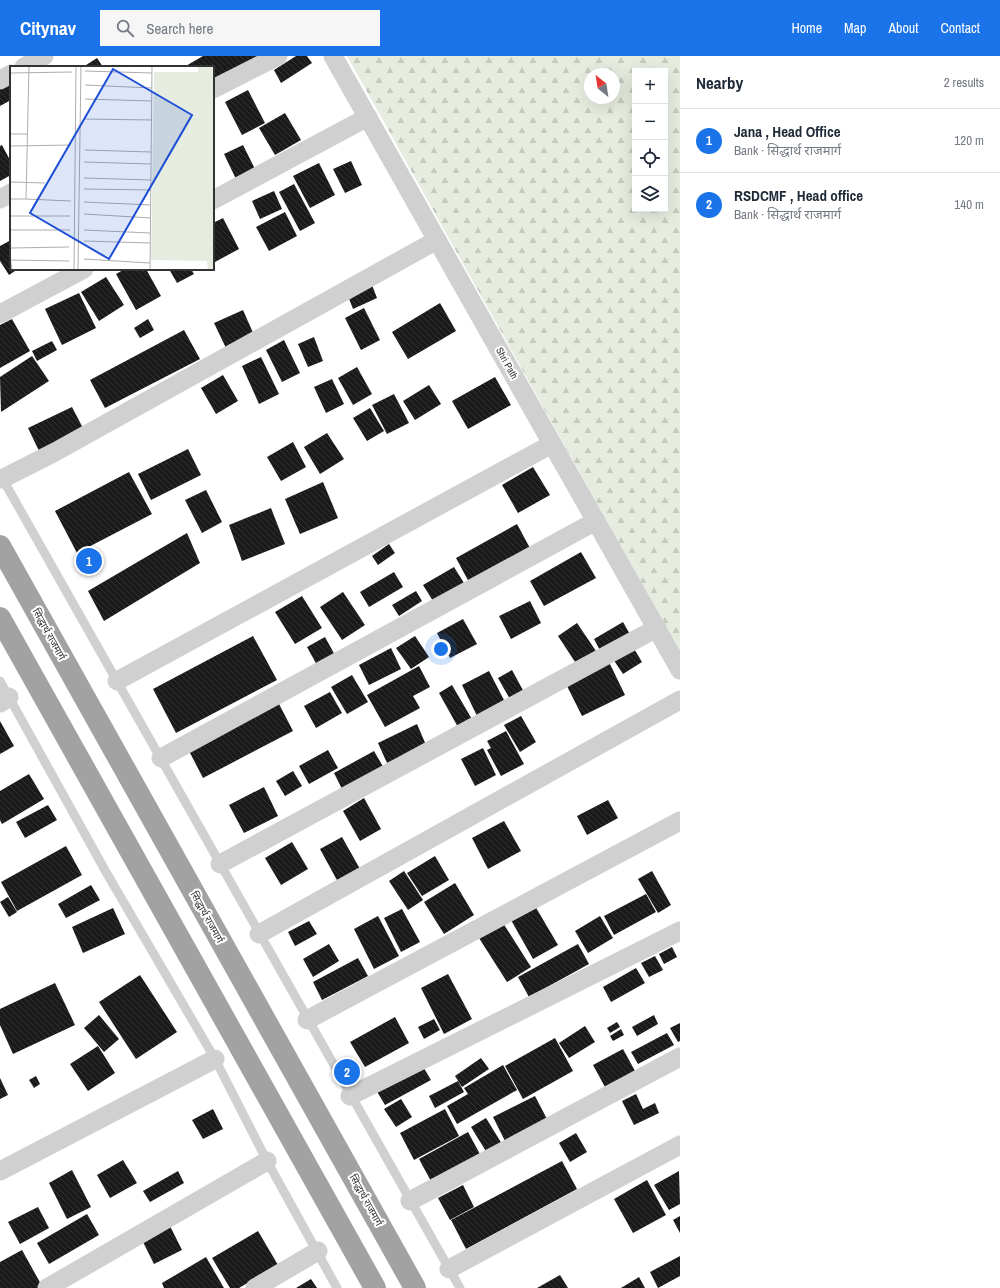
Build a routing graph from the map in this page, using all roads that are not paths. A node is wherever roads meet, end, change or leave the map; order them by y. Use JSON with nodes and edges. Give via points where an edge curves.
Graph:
{"nodes":[{"id":1,"x":44,"y":56,"type":"edge"},
{"id":2,"x":278,"y":56,"type":"edge"},
{"id":3,"x":334,"y":56,"type":"edge"},
{"id":4,"x":26,"y":66,"type":"edge"},
{"id":5,"x":10,"y":75,"type":"edge"},
{"id":6,"x":0,"y":80,"type":"edge"},
{"id":7,"x":214,"y":88,"type":"edge"},
{"id":8,"x":368,"y":117,"type":"junction"},
{"id":9,"x":10,"y":193,"type":"edge"},
{"id":10,"x":0,"y":198,"type":"edge"},
{"id":11,"x":214,"y":199,"type":"edge"},
{"id":12,"x":437,"y":240,"type":"junction"},
{"id":13,"x":82,"y":270,"type":"edge"},
{"id":14,"x":0,"y":314,"type":"edge"},
{"id":15,"x":552,"y":444,"type":"junction"},
{"id":16,"x":1,"y":477,"type":"edge"},
{"id":17,"x":596,"y":521,"type":"junction"},
{"id":18,"x":0,"y":546,"type":"edge"},
{"id":19,"x":0,"y":618,"type":"edge"},
{"id":20,"x":656,"y":628,"type":"junction"},
{"id":21,"x":680,"y":670,"type":"edge"},
{"id":22,"x":117,"y":680,"type":"junction"},
{"id":23,"x":0,"y":681,"type":"edge"},
{"id":24,"x":5,"y":700,"type":"edge"},
{"id":25,"x":680,"y":700,"type":"edge"},
{"id":26,"x":161,"y":758,"type":"junction"},
{"id":27,"x":680,"y":821,"type":"edge"},
{"id":28,"x":220,"y":864,"type":"junction"},
{"id":29,"x":680,"y":931,"type":"edge"},
{"id":30,"x":259,"y":934,"type":"junction"},
{"id":31,"x":307,"y":1020,"type":"junction"},
{"id":32,"x":680,"y":1057,"type":"edge"},
{"id":33,"x":215,"y":1059,"type":"junction"},
{"id":34,"x":350,"y":1096,"type":"junction"},
{"id":35,"x":680,"y":1145,"type":"edge"},
{"id":36,"x":267,"y":1161,"type":"junction"},
{"id":37,"x":0,"y":1171,"type":"edge"},
{"id":38,"x":410,"y":1201,"type":"junction"},
{"id":39,"x":318,"y":1251,"type":"junction"},
{"id":40,"x":449,"y":1268,"type":"junction"},
{"id":41,"x":47,"y":1288,"type":"edge"},
{"id":42,"x":254,"y":1288,"type":"edge"},
{"id":43,"x":337,"y":1288,"type":"edge"},
{"id":44,"x":375,"y":1288,"type":"edge"},
{"id":45,"x":415,"y":1288,"type":"edge"},
{"id":46,"x":460,"y":1288,"type":"edge"}],
"edges":[{"from":1,"to":4,"type":"street"},
{"from":2,"to":7,"type":"street"},
{"from":3,"to":8,"type":"street","name":"Shri Path"},
{"from":5,"to":6,"type":"street"},
{"from":8,"to":11,"type":"street"},
{"from":8,"to":12,"type":"street","name":"Shri Path"},
{"from":9,"to":10,"type":"street"},
{"from":12,"to":15,"type":"street","name":"Shri Path"},
{"from":12,"to":16,"type":"street","via":[[55,452]]},
{"from":13,"to":14,"type":"street"},
{"from":15,"to":17,"type":"street","name":"Shri Path"},
{"from":15,"to":22,"type":"street"},
{"from":16,"to":22,"type":"lane"},
{"from":17,"to":20,"type":"street","name":"Shri Path"},
{"from":17,"to":26,"type":"street"},
{"from":18,"to":45,"type":"highway","name":"सिद्धार्थ राजमार्ग"},
{"from":19,"to":44,"type":"highway"},
{"from":20,"to":21,"type":"street","name":"Shri Path"},
{"from":20,"to":28,"type":"street"},
{"from":22,"to":26,"type":"lane"},
{"from":23,"to":24,"type":"lane"},
{"from":24,"to":33,"type":"lane"},
{"from":25,"to":30,"type":"street"},
{"from":26,"to":28,"type":"lane"},
{"from":27,"to":31,"type":"street"},
{"from":28,"to":30,"type":"lane"},
{"from":29,"to":34,"type":"street"},
{"from":30,"to":31,"type":"lane"},
{"from":31,"to":34,"type":"lane"},
{"from":32,"to":38,"type":"street"},
{"from":33,"to":36,"type":"lane"},
{"from":33,"to":37,"type":"street"},
{"from":34,"to":38,"type":"lane"},
{"from":35,"to":40,"type":"street"},
{"from":36,"to":39,"type":"lane"},
{"from":36,"to":41,"type":"street"},
{"from":38,"to":40,"type":"lane"},
{"from":39,"to":42,"type":"street"},
{"from":39,"to":43,"type":"lane"},
{"from":40,"to":46,"type":"lane"}]}
